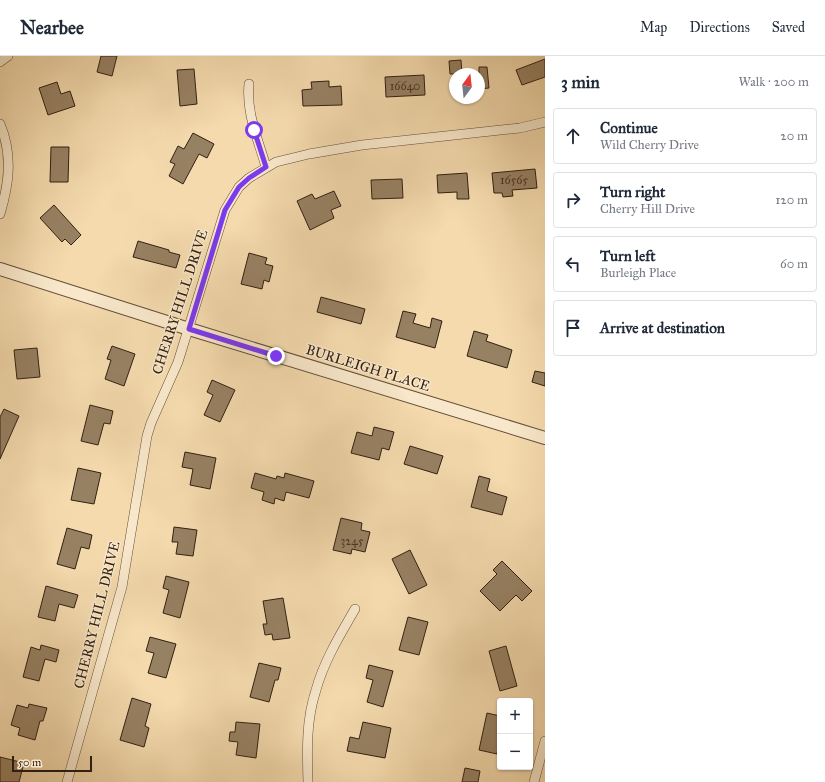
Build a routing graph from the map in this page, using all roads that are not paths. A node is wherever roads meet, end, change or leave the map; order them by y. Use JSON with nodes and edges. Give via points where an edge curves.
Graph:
{"nodes":[{"id":1,"x":8,"y":56,"type":"edge"},
{"id":2,"x":0,"y":62,"type":"edge"},
{"id":3,"x":250,"y":84,"type":"dead end"},
{"id":4,"x":545,"y":122,"type":"edge"},
{"id":5,"x":0,"y":124,"type":"edge"},
{"id":6,"x":266,"y":167,"type":"junction"},
{"id":7,"x":0,"y":214,"type":"edge"},
{"id":8,"x":0,"y":269,"type":"edge"},
{"id":9,"x":189,"y":329,"type":"junction"},
{"id":10,"x":545,"y":438,"type":"edge"},
{"id":11,"x":355,"y":609,"type":"dead end"},
{"id":12,"x":545,"y":741,"type":"edge"},
{"id":13,"x":67,"y":782,"type":"edge"},
{"id":14,"x":308,"y":782,"type":"edge"},
{"id":15,"x":534,"y":782,"type":"edge"}],
"edges":[{"from":1,"to":2,"type":"street"},
{"from":3,"to":6,"type":"street","via":[[248,97],[252,122]]},
{"from":4,"to":6,"type":"street","name":"CHERRY HILL DRIVE","via":[[474,134],[362,145],[309,154]]},
{"from":5,"to":7,"type":"street","via":[[8,153],[9,174]]},
{"from":6,"to":9,"type":"street","name":"CHERRY HILL DRIVE","via":[[239,187],[225,210]]},
{"from":8,"to":9,"type":"street","name":"BURLEIGH PLACE"},
{"from":9,"to":10,"type":"street","name":"BURLEIGH PLACE"},
{"from":9,"to":13,"type":"street","name":"CHERRY HILL DRIVE","via":[[147,436],[122,588]]},
{"from":11,"to":14,"type":"street","via":[[315,691],[307,736]]},
{"from":12,"to":15,"type":"street"}]}
